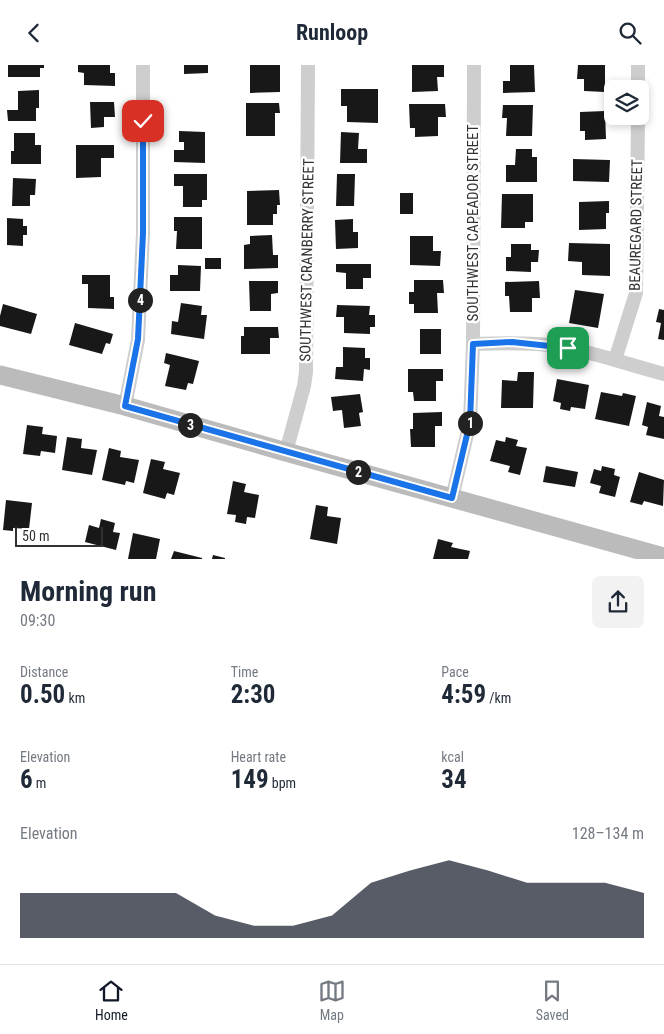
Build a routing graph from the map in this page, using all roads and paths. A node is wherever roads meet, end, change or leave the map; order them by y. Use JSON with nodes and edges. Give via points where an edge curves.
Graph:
{"nodes":[{"id":1,"x":143,"y":65,"type":"edge"},
{"id":2,"x":308,"y":65,"type":"edge"},
{"id":3,"x":474,"y":65,"type":"edge"},
{"id":4,"x":638,"y":65,"type":"edge"},
{"id":5,"x":638,"y":80,"type":"edge"},
{"id":6,"x":638,"y":125,"type":"edge"},
{"id":7,"x":473,"y":344,"type":"junction"},
{"id":8,"x":615,"y":360,"type":"junction"},
{"id":9,"x":664,"y":374,"type":"edge"},
{"id":10,"x":0,"y":375,"type":"edge"},
{"id":11,"x":125,"y":406,"type":"junction"},
{"id":12,"x":286,"y":452,"type":"junction"},
{"id":13,"x":452,"y":498,"type":"junction"},
{"id":14,"x":664,"y":557,"type":"edge"}],
"edges":[{"from":1,"to":11,"type":"street","via":[[143,233],[138,339]]},
{"from":2,"to":12,"type":"street","name":"SOUTHWEST CRANBERRY STREET","via":[[306,372]]},
{"from":3,"to":7,"type":"street","name":"SOUTHWEST CAPEADOR STREET"},
{"from":4,"to":5,"type":"street"},
{"from":6,"to":8,"type":"street","name":"BEAUREGARD STREET","via":[[636,293]]},
{"from":7,"to":8,"type":"street","via":[[551,345]]},
{"from":7,"to":13,"type":"street","name":"SOUTHWEST CAPEADOR STREET","via":[[470,422]]},
{"from":8,"to":9,"type":"street"},
{"from":10,"to":11,"type":"street"},
{"from":11,"to":12,"type":"street"},
{"from":12,"to":13,"type":"street"},
{"from":13,"to":14,"type":"street"}]}
